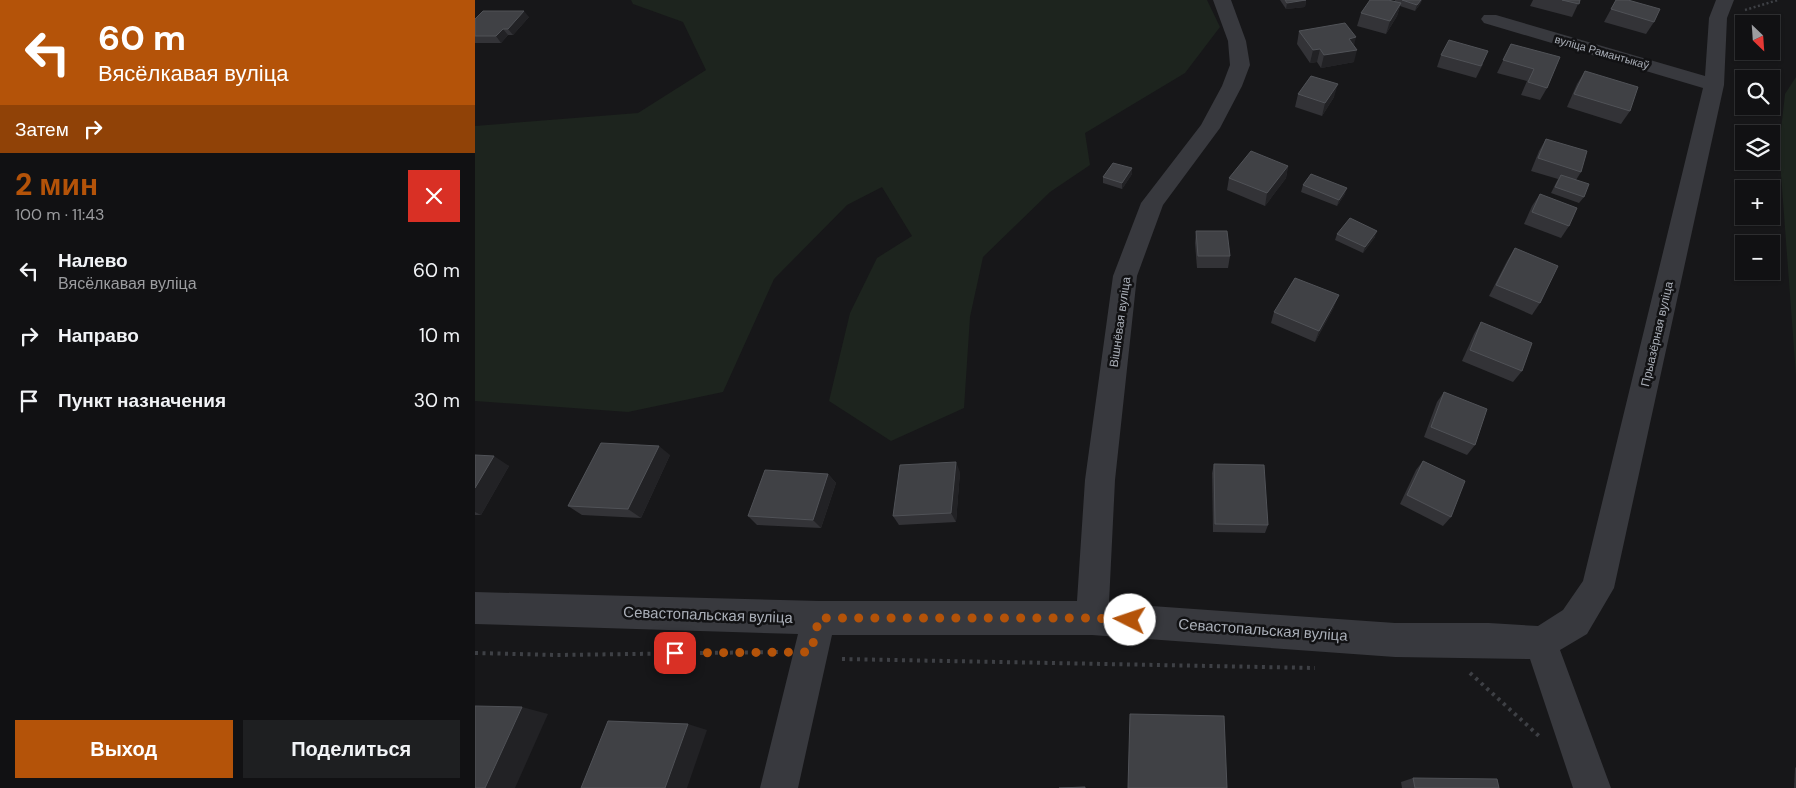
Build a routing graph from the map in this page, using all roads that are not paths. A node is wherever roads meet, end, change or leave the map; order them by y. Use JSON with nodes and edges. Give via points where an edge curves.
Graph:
{"nodes":[{"id":1,"x":1222,"y":0,"type":"edge"},
{"id":2,"x":1725,"y":0,"type":"edge"},
{"id":3,"x":1490,"y":19,"type":"dead end"},
{"id":4,"x":1715,"y":85,"type":"junction"},
{"id":5,"x":475,"y":608,"type":"edge"},
{"id":6,"x":819,"y":618,"type":"junction"},
{"id":7,"x":1092,"y":618,"type":"junction"},
{"id":8,"x":1541,"y":643,"type":"junction"},
{"id":9,"x":779,"y":788,"type":"edge"},
{"id":10,"x":1592,"y":788,"type":"edge"}],
"edges":[{"from":1,"to":7,"type":"street","name":"Вішнёвая вуліца","via":[[1237,41],[1239,65],[1232,86],[1210,128],[1152,203],[1125,276],[1100,480]]},
{"from":2,"to":4,"type":"street","name":"Прыазёрная вуліца","via":[[1718,18]]},
{"from":3,"to":4,"type":"street","name":"вуліца Рамантыкаў"},
{"from":4,"to":8,"type":"street","name":"Прыазёрная вуліца","via":[[1598,588],[1575,622]]},
{"from":5,"to":6,"type":"street","name":"Севастопальская вуліца"},
{"from":6,"to":7,"type":"street","name":"Севастопальская вуліца"},
{"from":6,"to":9,"type":"street"},
{"from":7,"to":8,"type":"street","name":"Севастопальская вуліца","via":[[1395,640]]},
{"from":8,"to":10,"type":"street"}]}
